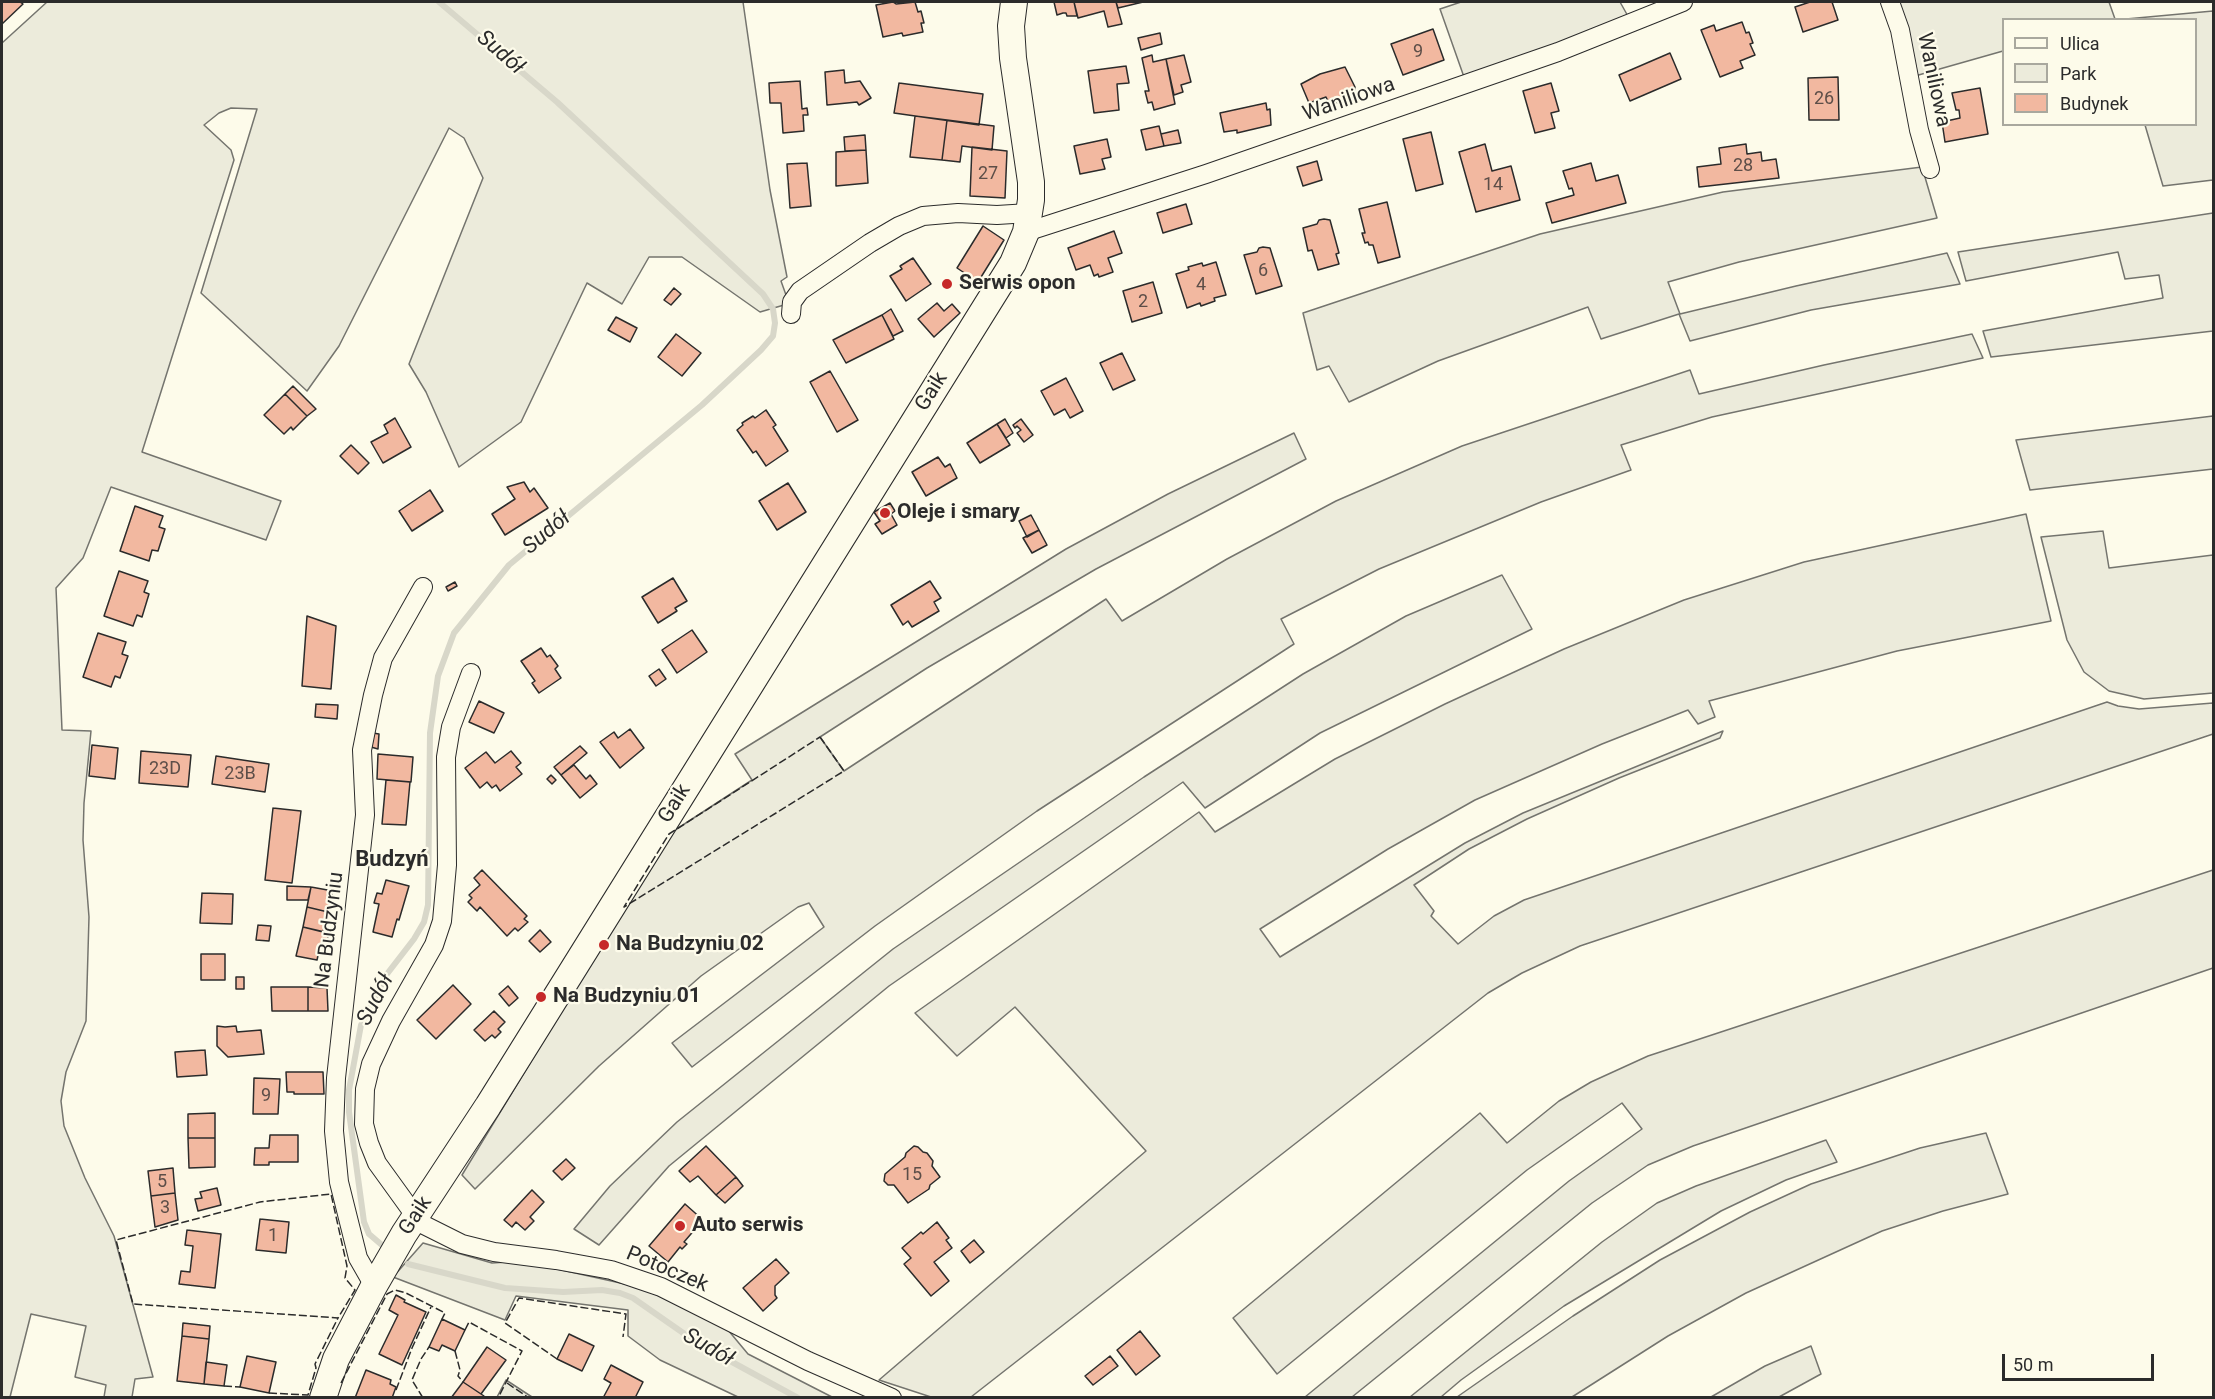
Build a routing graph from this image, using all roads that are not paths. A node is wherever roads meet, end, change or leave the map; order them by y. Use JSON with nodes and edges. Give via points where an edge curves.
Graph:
{"nodes":[{"id":1,"x":1014,"y":2,"type":"edge"},
{"id":2,"x":1683,"y":2,"type":"edge"},
{"id":3,"x":1890,"y":2,"type":"edge"},
{"id":4,"x":1930,"y":169,"type":"dead end"},
{"id":5,"x":1027,"y":222,"type":"junction"},
{"id":6,"x":791,"y":314,"type":"dead end"},
{"id":7,"x":423,"y":587,"type":"dead end"},
{"id":8,"x":471,"y":673,"type":"dead end"},
{"id":9,"x":415,"y":1218,"type":"junction"},
{"id":10,"x":374,"y":1286,"type":"junction"},
{"id":11,"x":323,"y":1398,"type":"edge"},
{"id":12,"x":892,"y":1398,"type":"edge"}],
"edges":[{"from":1,"to":5,"type":"street","name":"Gaik","via":[[1012,58],[1031,183]]},
{"from":2,"to":5,"type":"street","name":"Waniliowa","via":[[1558,52],[1206,174]]},
{"from":3,"to":4,"type":"street","name":"Waniliowa"},
{"from":5,"to":6,"type":"street","via":[[997,215],[923,216],[870,243],[800,291],[792,302]]},
{"from":5,"to":9,"type":"street","name":"Gaik","via":[[1013,263]]},
{"from":7,"to":10,"type":"street","name":"Na Budzyniu","via":[[383,658],[363,743],[365,815],[336,1078],[334,1131],[339,1182],[358,1258]]},
{"from":8,"to":9,"type":"street","via":[[451,727],[446,757],[447,865],[442,921],[434,945],[371,1064],[365,1089],[364,1124],[369,1143],[377,1163]]},
{"from":9,"to":10,"type":"street","name":"Gaik"},
{"from":9,"to":12,"type":"street","name":"Potoczek","via":[[462,1244],[611,1270],[661,1287],[808,1361]]},
{"from":10,"to":11,"type":"street","name":"Gaik","via":[[336,1359]]}]}
